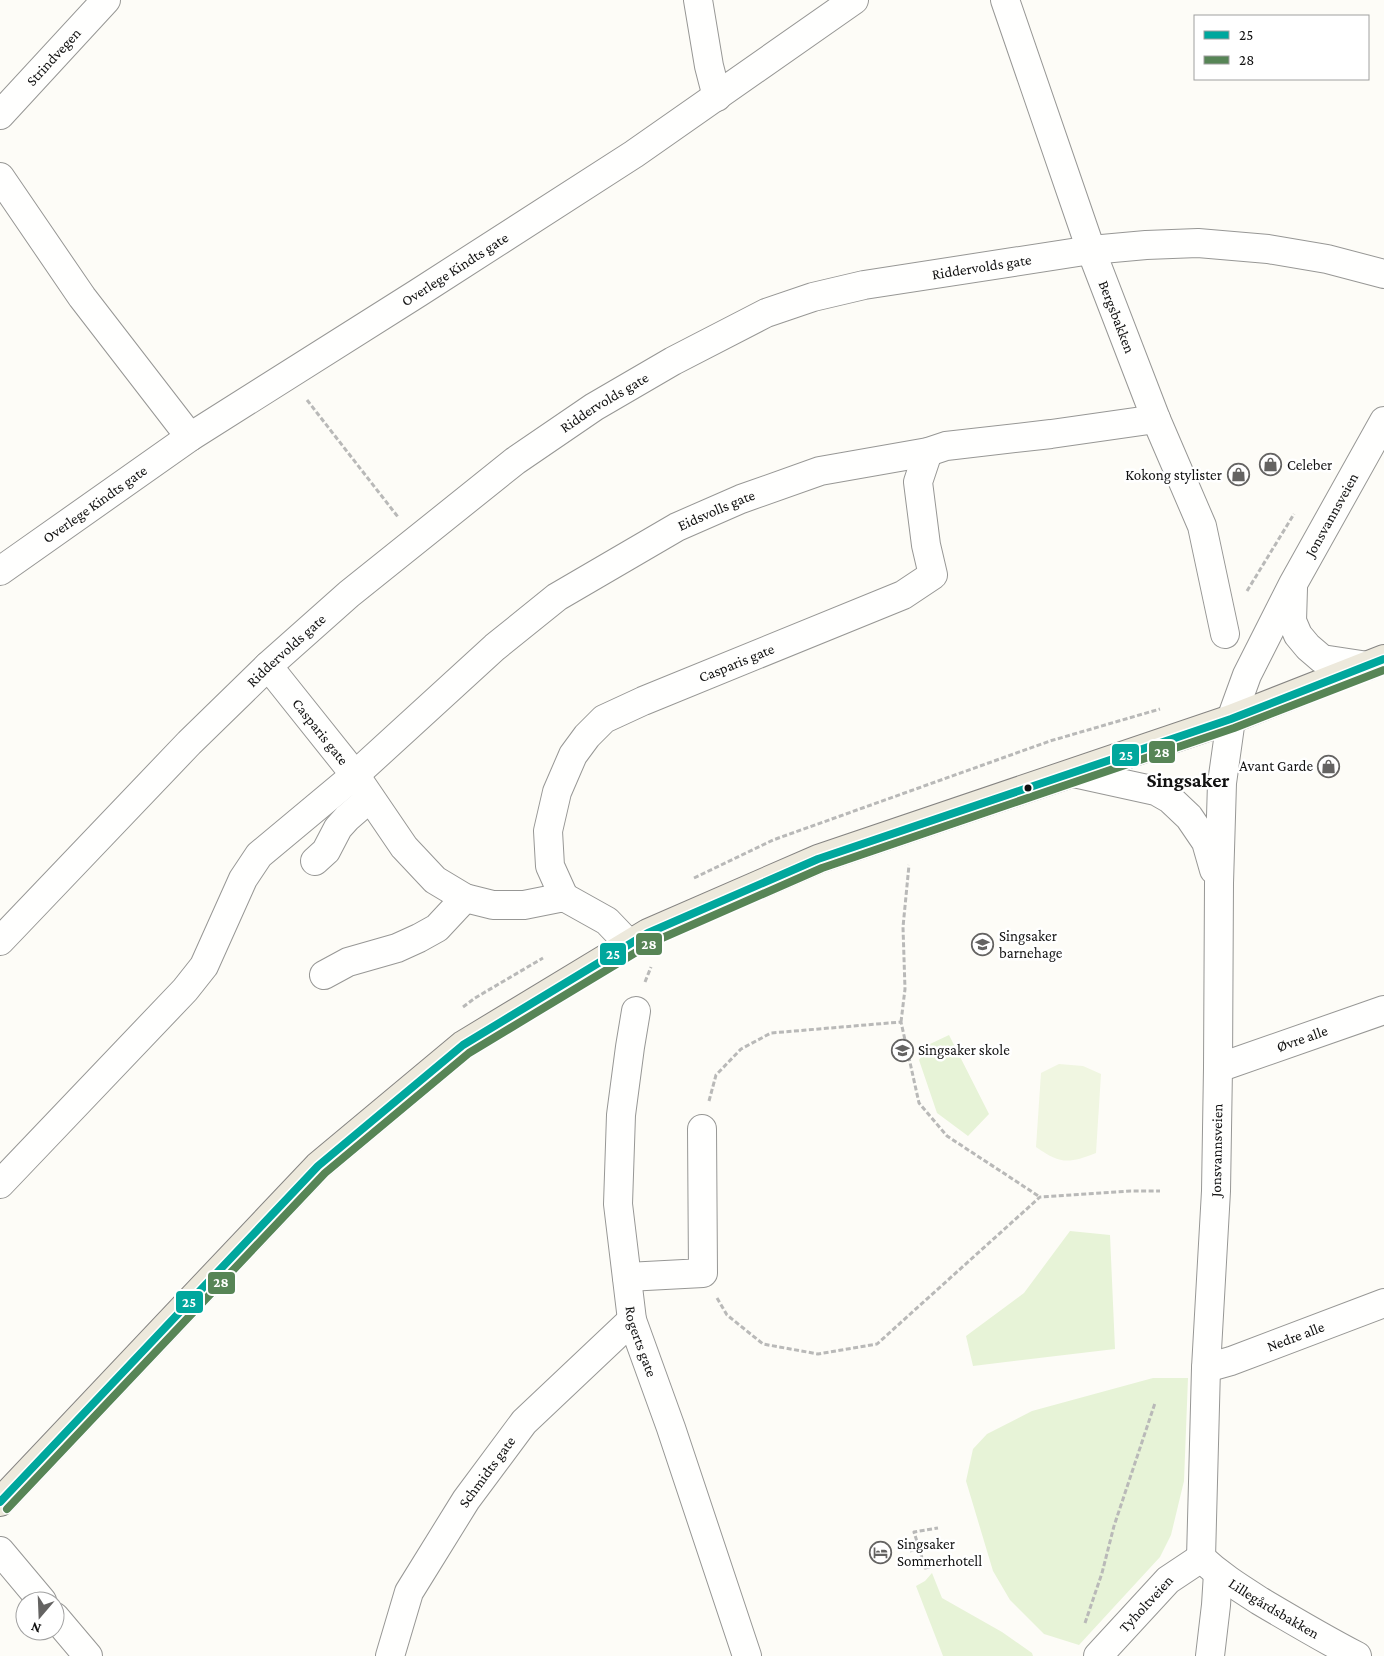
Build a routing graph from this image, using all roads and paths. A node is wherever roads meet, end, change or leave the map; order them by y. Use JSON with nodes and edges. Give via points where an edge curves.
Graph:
{"nodes":[{"id":1,"x":106,"y":0,"type":"edge"},
{"id":2,"x":698,"y":0,"type":"edge"},
{"id":3,"x":854,"y":0,"type":"edge"},
{"id":4,"x":1005,"y":0,"type":"edge"},
{"id":5,"x":717,"y":97,"type":"junction"},
{"id":6,"x":0,"y":115,"type":"edge"},
{"id":7,"x":0,"y":177,"type":"edge"},
{"id":8,"x":1092,"y":250,"type":"junction"},
{"id":9,"x":1384,"y":274,"type":"edge"},
{"id":10,"x":288,"y":376,"type":"junction"},
{"id":11,"x":1156,"y":419,"type":"junction"},
{"id":12,"x":1384,"y":422,"type":"edge"},
{"id":13,"x":190,"y":437,"type":"junction"},
{"id":14,"x":928,"y":452,"type":"junction"},
{"id":15,"x":1294,"y":514,"type":"dead end"},
{"id":16,"x":416,"y":540,"type":"junction"},
{"id":17,"x":0,"y":571,"type":"edge"},
{"id":18,"x":1293,"y":584,"type":"junction"},
{"id":19,"x":1225,"y":634,"type":"joint"},
{"id":20,"x":1376,"y":662,"type":"edge"},
{"id":21,"x":268,"y":666,"type":"junction"},
{"id":22,"x":1166,"y":707,"type":"dead end"},
{"id":23,"x":1231,"y":719,"type":"junction"},
{"id":24,"x":1074,"y":773,"type":"junction"},
{"id":25,"x":355,"y":775,"type":"junction"},
{"id":26,"x":925,"y":785,"type":"dead end"},
{"id":27,"x":370,"y":798,"type":"junction"},
{"id":28,"x":315,"y":861,"type":"dead end"},
{"id":29,"x":909,"y":865,"type":"dead end"},
{"id":30,"x":1219,"y":890,"type":"junction"},
{"id":31,"x":564,"y":897,"type":"junction"},
{"id":32,"x":465,"y":898,"type":"junction"},
{"id":33,"x":0,"y":941,"type":"edge"},
{"id":34,"x":629,"y":944,"type":"junction"},
{"id":35,"x":324,"y":975,"type":"dead end"},
{"id":36,"x":1384,"y":1010,"type":"edge"},
{"id":37,"x":636,"y":1012,"type":"dead end"},
{"id":38,"x":901,"y":1022,"type":"junction"},
{"id":39,"x":1218,"y":1068,"type":"junction"},
{"id":40,"x":702,"y":1129,"type":"joint"},
{"id":41,"x":0,"y":1184,"type":"edge"},
{"id":42,"x":1160,"y":1191,"type":"dead end"},
{"id":43,"x":1040,"y":1197,"type":"junction"},
{"id":44,"x":703,"y":1273,"type":"junction"},
{"id":45,"x":627,"y":1277,"type":"junction"},
{"id":46,"x":1384,"y":1303,"type":"edge"},
{"id":47,"x":632,"y":1320,"type":"junction"},
{"id":48,"x":1206,"y":1368,"type":"junction"},
{"id":49,"x":1155,"y":1402,"type":"dead end"},
{"id":50,"x":0,"y":1502,"type":"edge"},
{"id":51,"x":938,"y":1528,"type":"dead end"},
{"id":52,"x":919,"y":1548,"type":"junction"},
{"id":53,"x":0,"y":1551,"type":"edge"},
{"id":54,"x":910,"y":1551,"type":"dead end"},
{"id":55,"x":950,"y":1562,"type":"dead end"},
{"id":56,"x":1209,"y":1566,"type":"junction"},
{"id":57,"x":34,"y":1591,"type":"edge"},
{"id":58,"x":65,"y":1629,"type":"edge"},
{"id":59,"x":1082,"y":1630,"type":"dead end"},
{"id":60,"x":88,"y":1656,"type":"edge"},
{"id":61,"x":390,"y":1656,"type":"edge"},
{"id":62,"x":747,"y":1656,"type":"edge"},
{"id":63,"x":1098,"y":1656,"type":"edge"},
{"id":64,"x":1210,"y":1656,"type":"edge"},
{"id":65,"x":1357,"y":1656,"type":"edge"}],
"edges":[{"from":1,"to":6,"type":"street","name":"Strindvegen"},
{"from":2,"to":5,"type":"street","via":[[708,66]]},
{"from":3,"to":5,"type":"street","name":"Overlege Kindts gate"},
{"from":4,"to":8,"type":"street","name":"Bergsbakken"},
{"from":5,"to":10,"type":"street","name":"Overlege Kindts gate","via":[[634,154]]},
{"from":7,"to":13,"type":"street","via":[[82,297]]},
{"from":8,"to":9,"type":"street","name":"Riddervolds gate","via":[[1198,243],[1268,249],[1327,259]]},
{"from":8,"to":11,"type":"street","name":"Bergsbakken"},
{"from":8,"to":16,"type":"street","name":"Riddervolds gate","via":[[864,285],[766,313],[594,407],[515,461]]},
{"from":10,"to":13,"type":"street","name":"Overlege Kindts gate"},
{"from":10,"to":16,"type":"path"},
{"from":11,"to":14,"type":"street","name":"Eidsvolls gate","via":[[946,446]]},
{"from":11,"to":19,"type":"street","name":"Bergsbakken","via":[[1202,526]]},
{"from":12,"to":18,"type":"street","name":"Jonsvannsveien"},
{"from":13,"to":17,"type":"street","name":"Overlege Kindts gate"},
{"from":14,"to":25,"type":"street","name":"Eidsvolls gate","via":[[820,471],[741,499],[677,527],[557,597],[495,646]]},
{"from":14,"to":31,"type":"street","name":"Casparis gate","via":[[918,482],[933,575],[903,595],[604,719],[587,736],[573,756],[557,792],[548,831],[550,866]]},
{"from":15,"to":19,"type":"path","via":[[1253,580]]},
{"from":16,"to":21,"type":"street","name":"Riddervolds gate"},
{"from":18,"to":20,"type":"street","via":[[1292,621],[1308,647],[1322,659]]},
{"from":18,"to":23,"type":"street","name":"Jonsvannsveien","via":[[1247,675]]},
{"from":20,"to":23,"type":"main road"},
{"from":21,"to":25,"type":"street","name":"Casparis gate"},
{"from":21,"to":33,"type":"street","name":"Riddervolds gate","via":[[188,743]]},
{"from":22,"to":26,"type":"path","via":[[1050,741]]},
{"from":23,"to":24,"type":"main road"},
{"from":23,"to":30,"type":"street","name":"Jonsvannsveien","via":[[1222,783]]},
{"from":24,"to":30,"type":"street","via":[[1156,791],[1170,799],[1189,817],[1206,842]]},
{"from":24,"to":34,"type":"main road","via":[[818,859]]},
{"from":25,"to":27,"type":"street","name":"Casparis gate"},
{"from":25,"to":41,"type":"street","name":"Eidsvolls gate","via":[[259,855],[243,879],[204,966],[185,990]]},
{"from":27,"to":28,"type":"street","via":[[338,828],[326,851]]},
{"from":27,"to":32,"type":"street","name":"Casparis gate","via":[[404,847],[436,880]]},
{"from":29,"to":38,"type":"path","via":[[903,927],[905,988]]},
{"from":30,"to":39,"type":"street","name":"Jonsvannsveien"},
{"from":31,"to":32,"type":"street","name":"Casparis gate","via":[[524,905],[494,905]]},
{"from":31,"to":34,"type":"street","via":[[607,921]]},
{"from":32,"to":35,"type":"street","via":[[437,928],[419,938],[348,962]]},
{"from":34,"to":50,"type":"main road","via":[[463,1045],[318,1166]]},
{"from":36,"to":39,"type":"street","name":"Øvre alle"},
{"from":37,"to":45,"type":"street","name":"Rogerts gate","via":[[621,1115],[618,1204]]},
{"from":38,"to":40,"type":"path","via":[[771,1033],[741,1049],[716,1075]]},
{"from":38,"to":43,"type":"path","via":[[919,1103],[947,1136]]},
{"from":39,"to":48,"type":"street","name":"Jonsvannsveien","via":[[1216,1191]]},
{"from":40,"to":44,"type":"street"},
{"from":42,"to":43,"type":"path"},
{"from":43,"to":44,"type":"path","via":[[877,1344],[818,1354],[763,1344],[727,1315]]},
{"from":44,"to":45,"type":"street"},
{"from":45,"to":47,"type":"street","name":"Rogerts gate"},
{"from":46,"to":48,"type":"street","name":"Nedre alle"},
{"from":47,"to":61,"type":"street","name":"Schmidts gate","via":[[524,1422],[466,1500],[409,1592]]},
{"from":47,"to":62,"type":"street","name":"Rogerts gate"},
{"from":48,"to":56,"type":"street","name":"Jonsvannsveien","via":[[1201,1503]]},
{"from":49,"to":59,"type":"path"},
{"from":51,"to":52,"type":"path","via":[[914,1532]]},
{"from":52,"to":54,"type":"path"},
{"from":52,"to":55,"type":"path","via":[[925,1568]]},
{"from":53,"to":57,"type":"street"},
{"from":56,"to":63,"type":"street","name":"Tyholtveien","via":[[1168,1580]]},
{"from":56,"to":64,"type":"street","name":"Lillegårdsbakken","via":[[1216,1605]]},
{"from":56,"to":65,"type":"street","name":"Lillegårdsbakken","via":[[1305,1629]]},
{"from":58,"to":60,"type":"street"}]}
